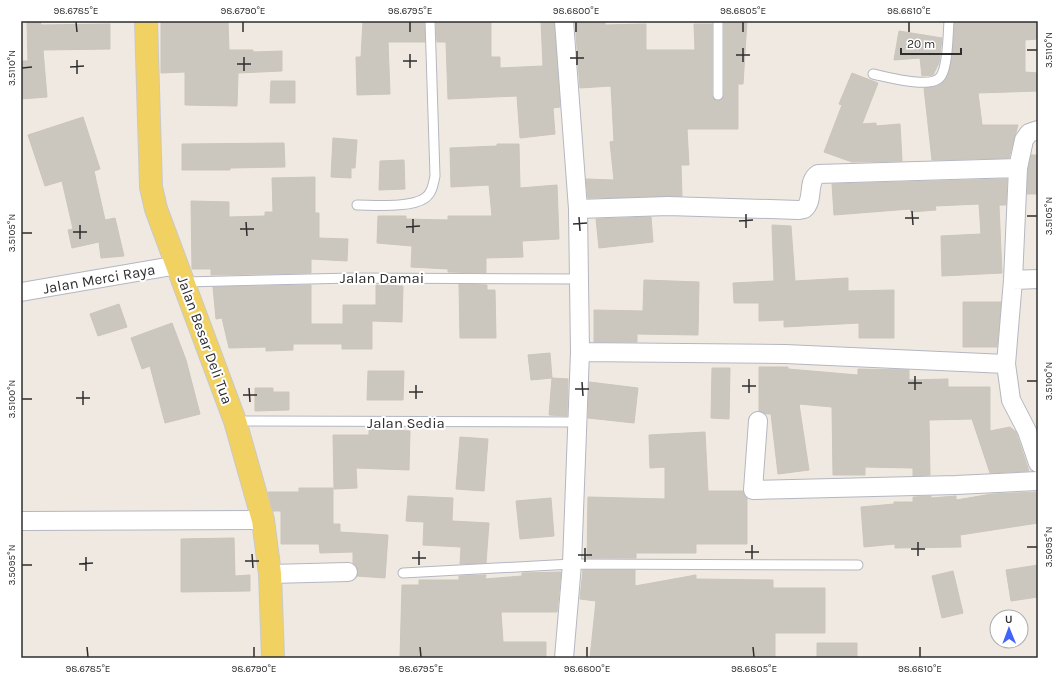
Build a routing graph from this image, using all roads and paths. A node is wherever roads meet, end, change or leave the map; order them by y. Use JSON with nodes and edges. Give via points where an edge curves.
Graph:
{"nodes":[{"id":1,"x":146,"y":21,"type":"edge"},
{"id":2,"x":430,"y":21,"type":"edge"},
{"id":3,"x":564,"y":21,"type":"edge"},
{"id":4,"x":718,"y":21,"type":"edge"},
{"id":5,"x":949,"y":21,"type":"edge"},
{"id":6,"x":873,"y":74,"type":"dead end"},
{"id":7,"x":718,"y":96,"type":"dead end"},
{"id":8,"x":1038,"y":130,"type":"edge"},
{"id":9,"x":1018,"y":168,"type":"junction"},
{"id":10,"x":357,"y":205,"type":"dead end"},
{"id":11,"x":578,"y":209,"type":"junction"},
{"id":12,"x":181,"y":274,"type":"junction"},
{"id":13,"x":580,"y":278,"type":"junction"},
{"id":14,"x":1038,"y":279,"type":"edge"},
{"id":15,"x":1013,"y":280,"type":"junction"},
{"id":16,"x":21,"y":292,"type":"edge"},
{"id":17,"x":580,"y":352,"type":"junction"},
{"id":18,"x":1006,"y":364,"type":"junction"},
{"id":19,"x":235,"y":421,"type":"junction"},
{"id":20,"x":758,"y":421,"type":"dead end"},
{"id":21,"x":576,"y":422,"type":"junction"},
{"id":22,"x":1032,"y":431,"type":"edge"},
{"id":23,"x":1038,"y":463,"type":"edge"},
{"id":24,"x":1038,"y":481,"type":"edge"},
{"id":25,"x":263,"y":520,"type":"junction"},
{"id":26,"x":21,"y":521,"type":"edge"},
{"id":27,"x":572,"y":564,"type":"junction"},
{"id":28,"x":858,"y":565,"type":"dead end"},
{"id":29,"x":348,"y":572,"type":"dead end"},
{"id":30,"x":403,"y":573,"type":"dead end"},
{"id":31,"x":270,"y":574,"type":"junction"},
{"id":32,"x":273,"y":658,"type":"edge"},
{"id":33,"x":564,"y":658,"type":"edge"}],
"edges":[{"from":1,"to":12,"type":"main road","name":"Jalan Besar Deli Tua","via":[[151,187],[156,209]]},
{"from":2,"to":10,"type":"lane","via":[[435,176],[432,190],[426,198],[413,204]]},
{"from":3,"to":11,"type":"street"},
{"from":4,"to":7,"type":"lane"},
{"from":5,"to":6,"type":"lane","via":[[943,72],[936,81],[927,83]]},
{"from":8,"to":9,"type":"street","via":[[1029,133],[1024,140]]},
{"from":9,"to":11,"type":"street","via":[[820,173],[812,181],[810,200],[806,207],[799,210],[668,206]]},
{"from":9,"to":15,"type":"street"},
{"from":11,"to":13,"type":"street"},
{"from":12,"to":13,"type":"lane","name":"Jalan Damai","via":[[353,278]]},
{"from":12,"to":16,"type":"street","name":"Jalan Merci Raya"},
{"from":12,"to":19,"type":"main road","name":"Jalan Besar Deli Tua"},
{"from":13,"to":17,"type":"street"},
{"from":14,"to":15,"type":"street"},
{"from":15,"to":18,"type":"street"},
{"from":17,"to":18,"type":"street","via":[[785,354]]},
{"from":17,"to":21,"type":"street"},
{"from":18,"to":22,"type":"street","via":[[1011,400]]},
{"from":19,"to":21,"type":"lane","name":"Jalan Sedia"},
{"from":19,"to":25,"type":"main road","name":"Jalan Besar Deli Tua"},
{"from":20,"to":24,"type":"street","via":[[753,490]]},
{"from":21,"to":27,"type":"street"},
{"from":22,"to":23,"type":"street"},
{"from":25,"to":26,"type":"street"},
{"from":25,"to":31,"type":"main road","name":"Jalan Besar Deli Tua"},
{"from":27,"to":28,"type":"lane"},
{"from":27,"to":30,"type":"lane"},
{"from":27,"to":33,"type":"street"},
{"from":29,"to":31,"type":"street"},
{"from":31,"to":32,"type":"main road","name":"Jalan Besar Deli Tua"}]}
